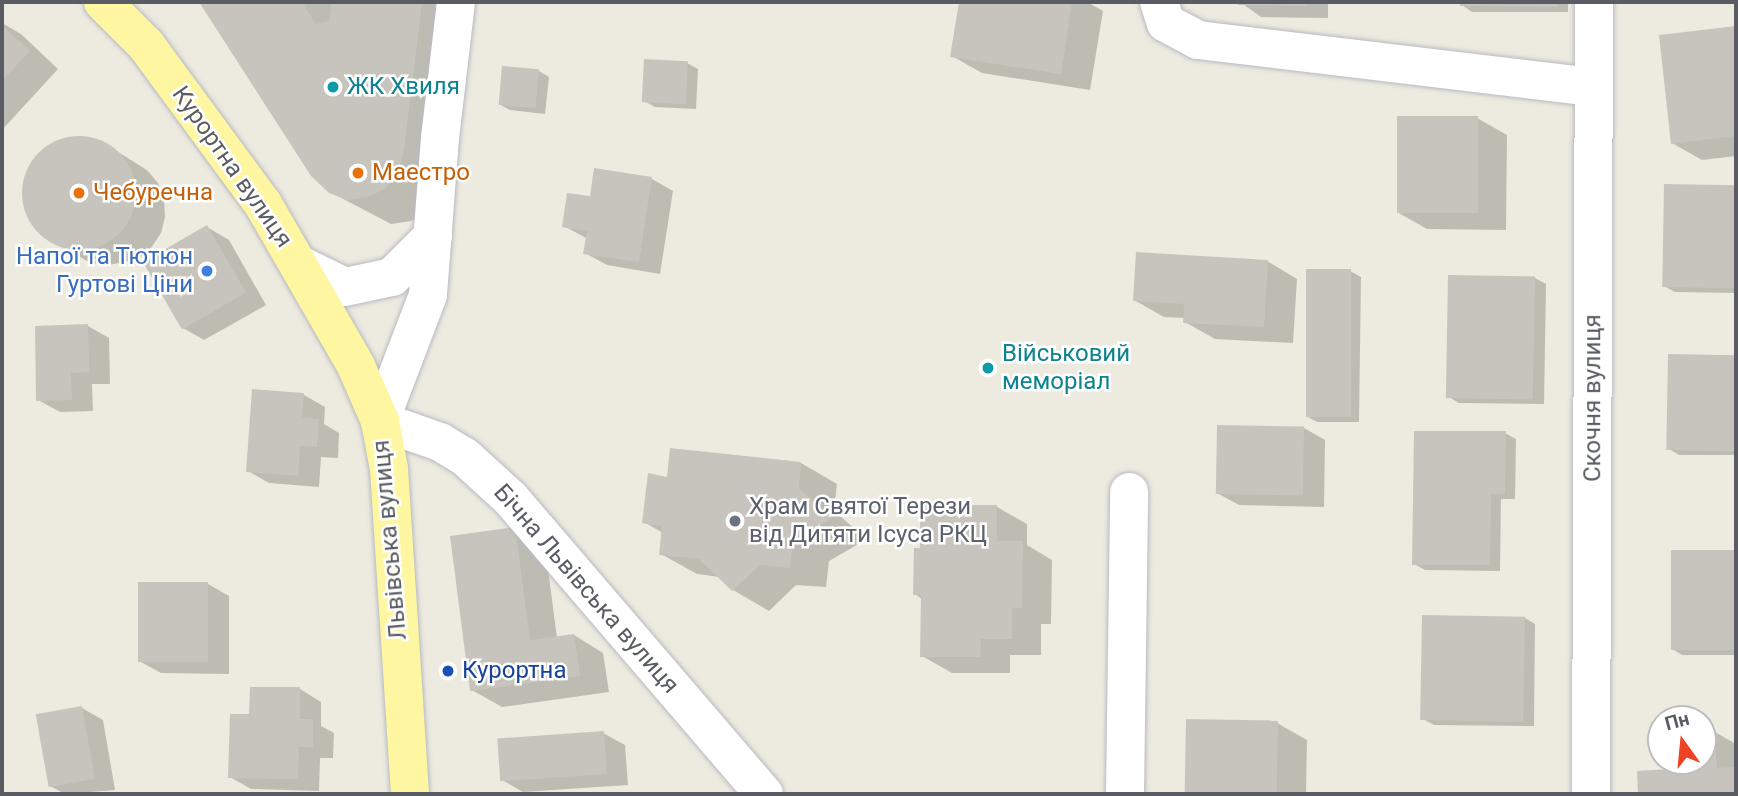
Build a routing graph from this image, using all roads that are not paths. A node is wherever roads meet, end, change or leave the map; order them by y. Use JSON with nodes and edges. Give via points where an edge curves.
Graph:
{"nodes":[{"id":1,"x":103,"y":2,"type":"edge"},
{"id":2,"x":457,"y":2,"type":"edge"},
{"id":3,"x":1159,"y":2,"type":"edge"},
{"id":4,"x":1594,"y":2,"type":"edge"},
{"id":5,"x":1594,"y":87,"type":"junction"},
{"id":6,"x":433,"y":236,"type":"junction"},
{"id":7,"x":298,"y":264,"type":"junction"},
{"id":8,"x":380,"y":421,"type":"junction"},
{"id":9,"x":1129,"y":492,"type":"dead end"},
{"id":10,"x":410,"y":794,"type":"edge"},
{"id":11,"x":764,"y":794,"type":"edge"},
{"id":12,"x":1125,"y":794,"type":"edge"},
{"id":13,"x":1591,"y":794,"type":"edge"}],
"edges":[{"from":1,"to":7,"type":"main road","name":"Курортна вулиця","via":[[154,55],[263,204]]},
{"from":2,"to":6,"type":"street","name":"Львівська вулиця"},
{"from":3,"to":5,"type":"street","via":[[1166,23],[1198,40]]},
{"from":4,"to":5,"type":"street","name":"Скочня вулиця"},
{"from":5,"to":13,"type":"street","name":"Скочня вулиця"},
{"from":6,"to":7,"type":"street","via":[[392,278],[345,287]]},
{"from":6,"to":8,"type":"street","name":"Львівська вулиця","via":[[428,295]]},
{"from":7,"to":8,"type":"main road","name":"Курортна вулиця","via":[[356,366]]},
{"from":8,"to":10,"type":"main road","name":"Львівська вулиця","via":[[389,468]]},
{"from":8,"to":11,"type":"street","name":"Бічна Львівська вулиця","via":[[440,442],[465,457],[511,499]]},
{"from":9,"to":12,"type":"street"}]}
